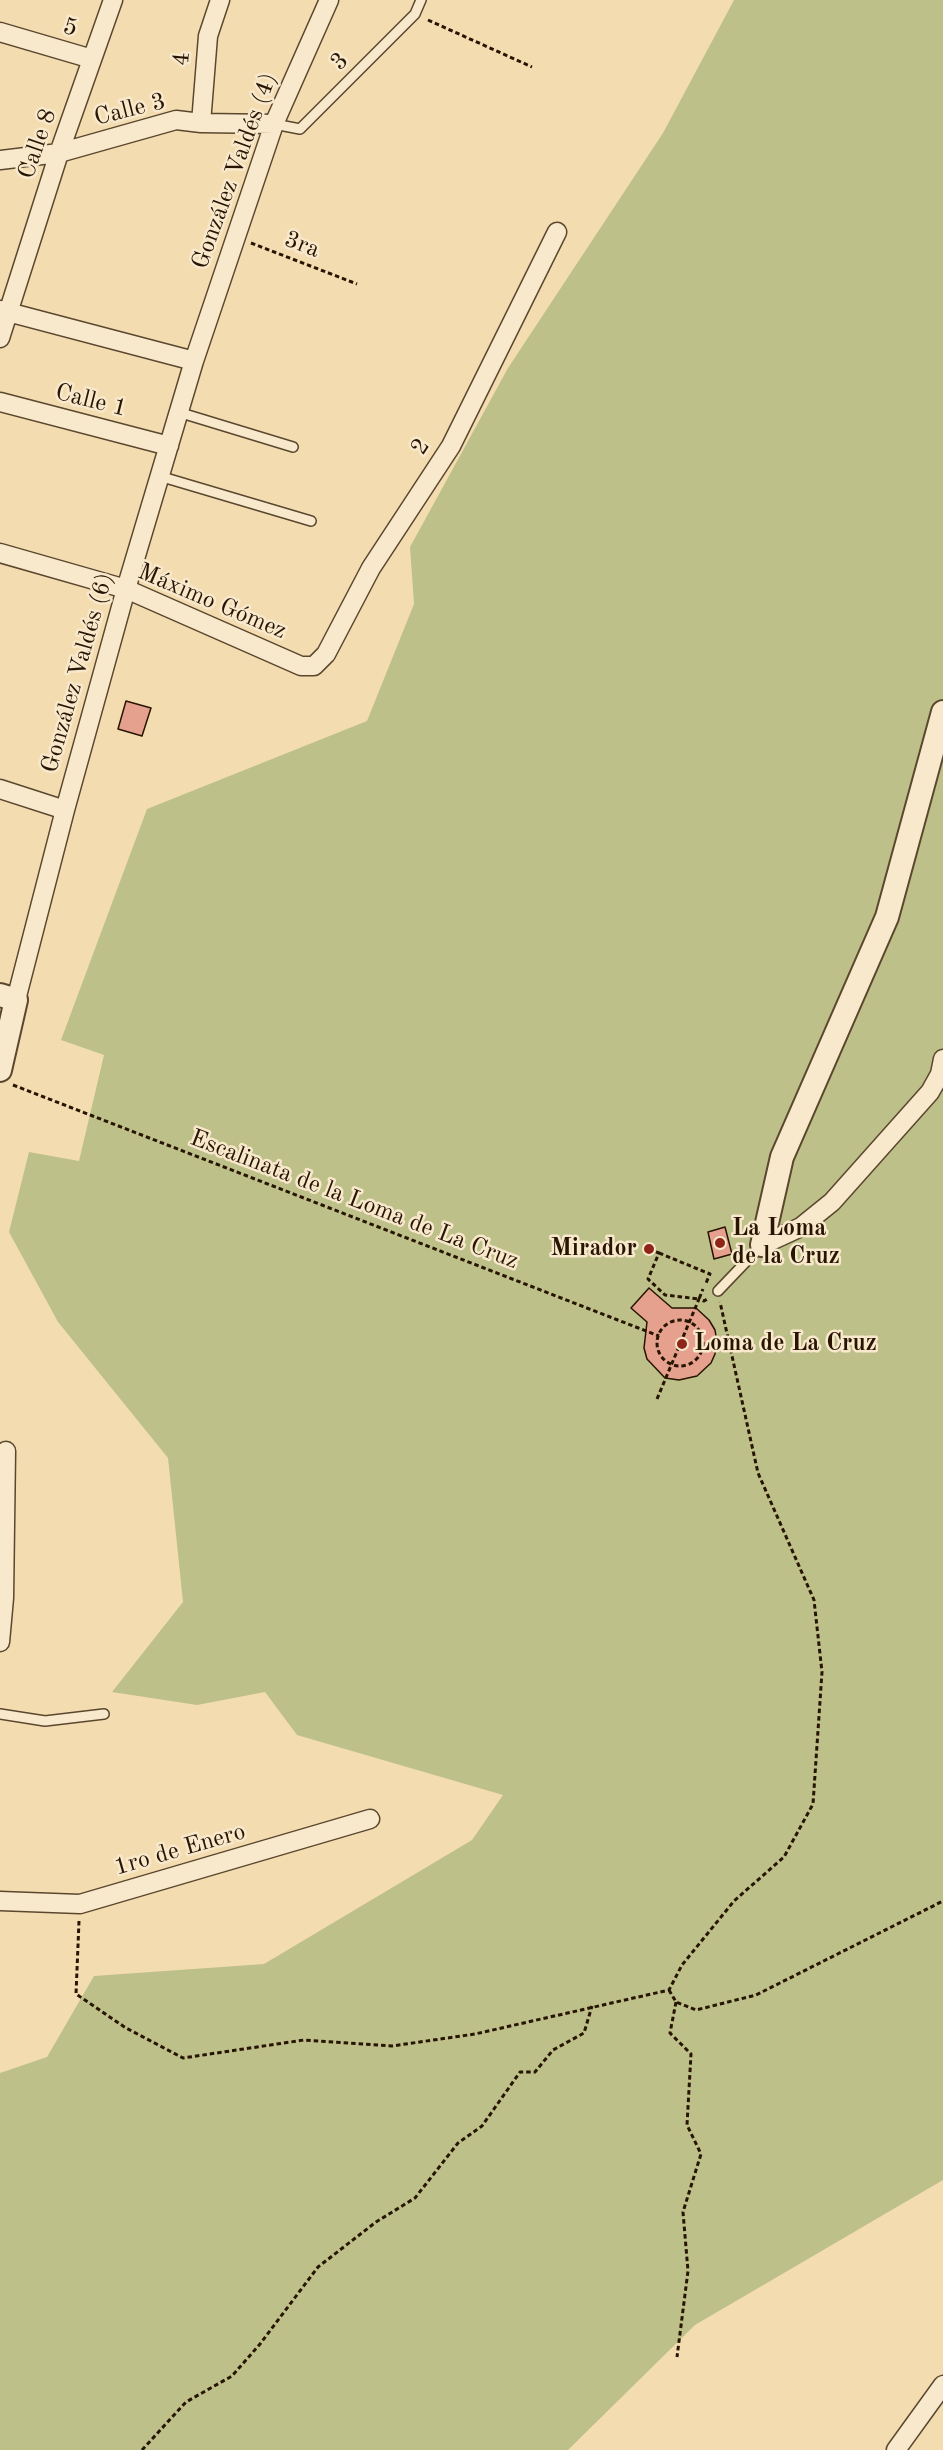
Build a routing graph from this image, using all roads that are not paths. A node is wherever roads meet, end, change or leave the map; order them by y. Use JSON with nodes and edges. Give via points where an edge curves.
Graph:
{"nodes":[{"id":1,"x":113,"y":0,"type":"edge"},
{"id":2,"x":220,"y":0,"type":"edge"},
{"id":3,"x":329,"y":0,"type":"edge"},
{"id":4,"x":421,"y":0,"type":"edge"},
{"id":5,"x":0,"y":32,"type":"edge"},
{"id":6,"x":92,"y":59,"type":"junction"},
{"id":7,"x":201,"y":123,"type":"junction"},
{"id":8,"x":273,"y":124,"type":"junction"},
{"id":9,"x":59,"y":153,"type":"junction"},
{"id":10,"x":0,"y":160,"type":"edge"},
{"id":11,"x":557,"y":232,"type":"dead end"},
{"id":12,"x":4,"y":311,"type":"edge"},
{"id":13,"x":0,"y":338,"type":"edge"},
{"id":14,"x":194,"y":361,"type":"junction"},
{"id":15,"x":0,"y":402,"type":"edge"},
{"id":16,"x":178,"y":412,"type":"junction"},
{"id":17,"x":169,"y":446,"type":"junction"},
{"id":18,"x":293,"y":447,"type":"dead end"},
{"id":19,"x":159,"y":476,"type":"junction"},
{"id":20,"x":311,"y":521,"type":"dead end"},
{"id":21,"x":0,"y":553,"type":"edge"},
{"id":22,"x":126,"y":589,"type":"junction"},
{"id":23,"x":301,"y":666,"type":"joint"},
{"id":24,"x":943,"y":712,"type":"edge"},
{"id":25,"x":0,"y":789,"type":"edge"},
{"id":26,"x":65,"y":810,"type":"junction"},
{"id":27,"x":8,"y":998,"type":"edge"},
{"id":28,"x":943,"y":1059,"type":"edge"},
{"id":29,"x":5,"y":1077,"type":"edge"},
{"id":30,"x":762,"y":1245,"type":"junction"},
{"id":31,"x":718,"y":1291,"type":"road end"},
{"id":32,"x":6,"y":1451,"type":"dead end"},
{"id":33,"x":2,"y":1598,"type":"edge"},
{"id":34,"x":0,"y":1641,"type":"edge"},
{"id":35,"x":0,"y":1714,"type":"edge"},
{"id":36,"x":104,"y":1714,"type":"dead end"},
{"id":37,"x":370,"y":1819,"type":"dead end"},
{"id":38,"x":0,"y":1901,"type":"edge"},
{"id":39,"x":943,"y":2385,"type":"edge"},
{"id":40,"x":896,"y":2450,"type":"edge"}],
"edges":[{"from":1,"to":6,"type":"street","name":"Calle 8"},
{"from":2,"to":7,"type":"street","name":"4","via":[[208,36]]},
{"from":3,"to":8,"type":"street","name":"González Valdés (4)"},
{"from":4,"to":8,"type":"lane","name":"3","via":[[415,14],[300,129]]},
{"from":5,"to":6,"type":"street","name":"5"},
{"from":6,"to":9,"type":"street","name":"Calle 8"},
{"from":7,"to":8,"type":"street","name":"Calle 3"},
{"from":7,"to":9,"type":"street","name":"Calle 3","via":[[176,120]]},
{"from":8,"to":14,"type":"street","name":"González Valdés (4)"},
{"from":9,"to":10,"type":"street","name":"Calle 3"},
{"from":9,"to":12,"type":"street","name":"Calle 8"},
{"from":11,"to":23,"type":"street","name":"2","via":[[451,446],[371,568],[326,654],[314,666]]},
{"from":12,"to":13,"type":"street","name":"Calle 8"},
{"from":12,"to":14,"type":"street"},
{"from":14,"to":16,"type":"street","name":"González Valdés (6)"},
{"from":15,"to":17,"type":"street","name":"Calle 1"},
{"from":16,"to":17,"type":"street","name":"González Valdés (6)"},
{"from":16,"to":18,"type":"lane"},
{"from":17,"to":19,"type":"street","name":"González Valdés (6)"},
{"from":19,"to":20,"type":"lane"},
{"from":19,"to":22,"type":"street","name":"González Valdés (6)"},
{"from":21,"to":22,"type":"street","name":"Máximo Gómez"},
{"from":22,"to":23,"type":"street","name":"Máximo Gómez"},
{"from":22,"to":26,"type":"street","name":"González Valdés (6)"},
{"from":24,"to":30,"type":"street","via":[[887,917],[782,1156]]},
{"from":25,"to":26,"type":"street"},
{"from":26,"to":27,"type":"street","name":"González Valdés (6)"},
{"from":27,"to":29,"type":"street"},
{"from":28,"to":30,"type":"street","via":[[930,1092],[832,1202],[801,1227]]},
{"from":30,"to":31,"type":"lane"},
{"from":32,"to":33,"type":"street"},
{"from":33,"to":34,"type":"street"},
{"from":35,"to":36,"type":"lane","via":[[45,1721]]},
{"from":37,"to":38,"type":"street","name":"1ro de Enero","via":[[80,1904]]},
{"from":39,"to":40,"type":"street"}]}
